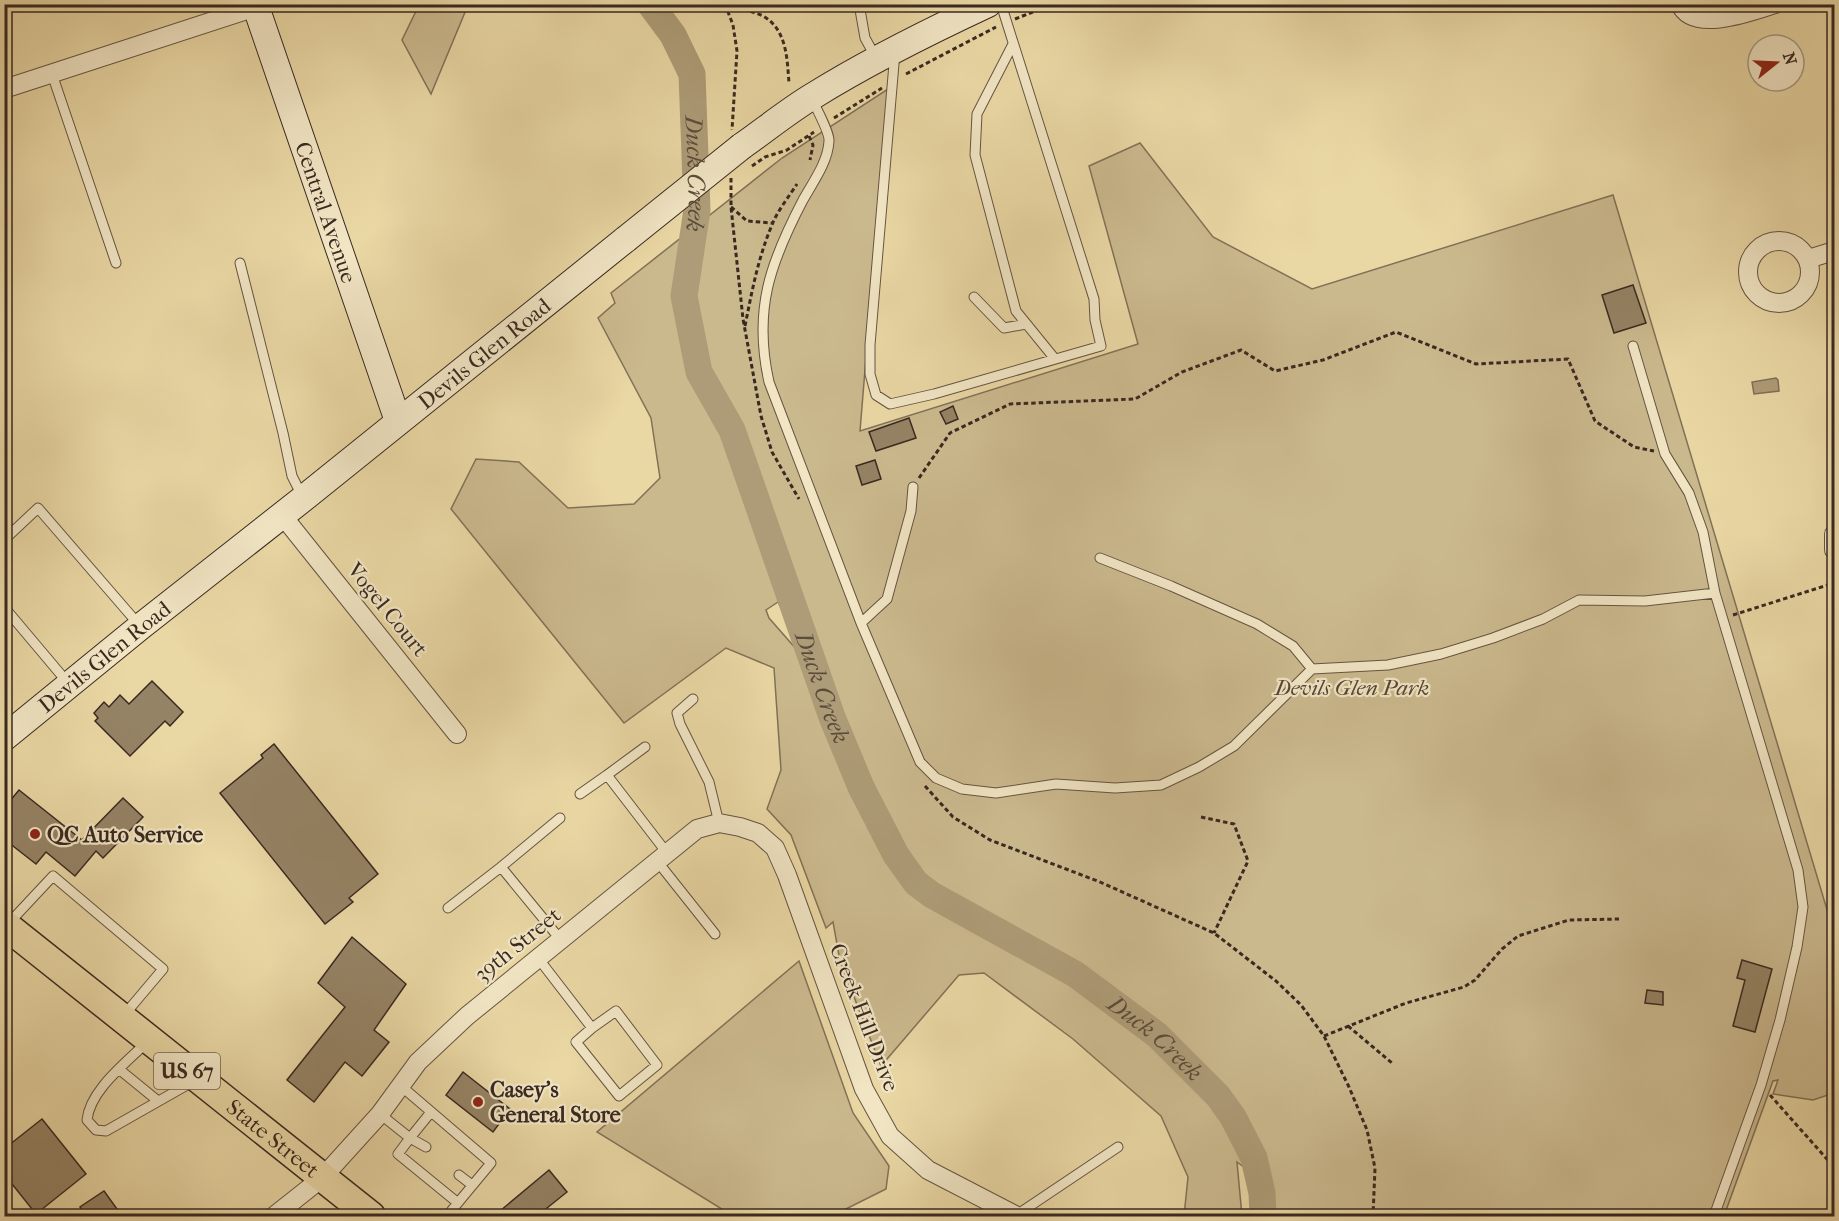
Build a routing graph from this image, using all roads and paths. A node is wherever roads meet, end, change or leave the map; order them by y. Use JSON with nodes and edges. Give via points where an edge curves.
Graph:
{"nodes":[{"id":1,"x":727,"y":4,"type":"edge"},
{"id":2,"x":859,"y":4,"type":"edge"},
{"id":3,"x":988,"y":4,"type":"edge"},
{"id":4,"x":1001,"y":4,"type":"edge"},
{"id":5,"x":1680,"y":4,"type":"edge"},
{"id":6,"x":1775,"y":4,"type":"edge"},
{"id":7,"x":255,"y":6,"type":"edge"},
{"id":8,"x":1013,"y":44,"type":"junction"},
{"id":9,"x":886,"y":55,"type":"junction"},
{"id":10,"x":52,"y":74,"type":"junction"},
{"id":11,"x":789,"y":83,"type":"dead end"},
{"id":12,"x":4,"y":89,"type":"edge"},
{"id":13,"x":811,"y":97,"type":"junction"},
{"id":14,"x":737,"y":143,"type":"junction"},
{"id":15,"x":732,"y":173,"type":"dead end"},
{"id":16,"x":731,"y":207,"type":"junction"},
{"id":17,"x":772,"y":223,"type":"dead end"},
{"id":18,"x":1834,"y":251,"type":"edge"},
{"id":19,"x":1808,"y":259,"type":"dead end"},
{"id":20,"x":116,"y":263,"type":"dead end"},
{"id":21,"x":240,"y":263,"type":"dead end"},
{"id":22,"x":974,"y":297,"type":"dead end"},
{"id":23,"x":1026,"y":324,"type":"junction"},
{"id":24,"x":1633,"y":346,"type":"dead end"},
{"id":25,"x":1055,"y":359,"type":"junction"},
{"id":26,"x":398,"y":421,"type":"junction"},
{"id":27,"x":1665,"y":454,"type":"junction"},
{"id":28,"x":913,"y":487,"type":"joint"},
{"id":29,"x":303,"y":498,"type":"junction"},
{"id":30,"x":799,"y":499,"type":"dead end"},
{"id":31,"x":282,"y":515,"type":"junction"},
{"id":32,"x":1834,"y":534,"type":"edge"},
{"id":33,"x":4,"y":540,"type":"edge"},
{"id":34,"x":1834,"y":550,"type":"edge"},
{"id":35,"x":1100,"y":558,"type":"dead end"},
{"id":36,"x":1834,"y":583,"type":"edge"},
{"id":37,"x":1715,"y":593,"type":"junction"},
{"id":38,"x":4,"y":607,"type":"edge"},
{"id":39,"x":1723,"y":618,"type":"junction"},
{"id":40,"x":861,"y":623,"type":"junction"},
{"id":41,"x":140,"y":627,"type":"junction"},
{"id":42,"x":1312,"y":669,"type":"junction"},
{"id":43,"x":69,"y":685,"type":"junction"},
{"id":44,"x":693,"y":699,"type":"dead end"},
{"id":45,"x":11,"y":729,"type":"edge"},
{"id":46,"x":457,"y":734,"type":"dead end"},
{"id":47,"x":645,"y":747,"type":"dead end"},
{"id":48,"x":607,"y":775,"type":"junction"},
{"id":49,"x":922,"y":783,"type":"dead end"},
{"id":50,"x":580,"y":794,"type":"dead end"},
{"id":51,"x":1201,"y":817,"type":"dead end"},
{"id":52,"x":560,"y":818,"type":"dead end"},
{"id":53,"x":719,"y":823,"type":"junction"},
{"id":54,"x":662,"y":857,"type":"junction"},
{"id":55,"x":501,"y":867,"type":"junction"},
{"id":56,"x":448,"y":908,"type":"dead end"},
{"id":57,"x":1619,"y":919,"type":"dead end"},
{"id":58,"x":6,"y":925,"type":"edge"},
{"id":59,"x":1214,"y":933,"type":"junction"},
{"id":60,"x":715,"y":934,"type":"dead end"},
{"id":61,"x":561,"y":939,"type":"junction"},
{"id":62,"x":538,"y":958,"type":"junction"},
{"id":63,"x":122,"y":1019,"type":"junction"},
{"id":64,"x":1348,"y":1026,"type":"junction"},
{"id":65,"x":592,"y":1028,"type":"junction"},
{"id":66,"x":1324,"y":1036,"type":"junction"},
{"id":67,"x":148,"y":1040,"type":"junction"},
{"id":68,"x":1392,"y":1063,"type":"dead end"},
{"id":69,"x":120,"y":1070,"type":"junction"},
{"id":70,"x":197,"y":1079,"type":"junction"},
{"id":71,"x":1761,"y":1085,"type":"junction"},
{"id":72,"x":401,"y":1086,"type":"junction"},
{"id":73,"x":158,"y":1101,"type":"junction"},
{"id":74,"x":431,"y":1112,"type":"junction"},
{"id":75,"x":380,"y":1114,"type":"junction"},
{"id":76,"x":410,"y":1138,"type":"junction"},
{"id":77,"x":426,"y":1147,"type":"dead end"},
{"id":78,"x":1118,"y":1147,"type":"dead end"},
{"id":79,"x":1834,"y":1167,"type":"edge"},
{"id":80,"x":459,"y":1175,"type":"dead end"},
{"id":81,"x":322,"y":1178,"type":"junction"},
{"id":82,"x":472,"y":1185,"type":"junction"},
{"id":83,"x":458,"y":1203,"type":"junction"},
{"id":84,"x":274,"y":1216,"type":"edge"},
{"id":85,"x":371,"y":1216,"type":"edge"},
{"id":86,"x":447,"y":1216,"type":"edge"},
{"id":87,"x":1015,"y":1216,"type":"edge"},
{"id":88,"x":1373,"y":1216,"type":"edge"},
{"id":89,"x":1714,"y":1216,"type":"edge"}],
"edges":[{"from":1,"to":11,"type":"path","via":[[772,22],[785,48]]},
{"from":1,"to":14,"type":"path","via":[[737,51],[733,89]]},
{"from":2,"to":9,"type":"lane","via":[[865,38]]},
{"from":3,"to":9,"type":"main road","name":"Devils Glen Road"},
{"from":4,"to":8,"type":"lane"},
{"from":5,"to":6,"type":"street","via":[[1694,16],[1712,20]]},
{"from":7,"to":10,"type":"street"},
{"from":7,"to":26,"type":"main road","name":"Central Avenue"},
{"from":8,"to":23,"type":"lane","via":[[977,114],[975,155],[1016,311]]},
{"from":8,"to":25,"type":"lane","via":[[1094,299],[1100,336],[1101,346]]},
{"from":9,"to":13,"type":"main road","name":"Devils Glen Road"},
{"from":9,"to":25,"type":"lane","via":[[870,345],[870,374],[876,395],[890,404]]},
{"from":10,"to":12,"type":"street"},
{"from":10,"to":20,"type":"lane"},
{"from":13,"to":14,"type":"main road","name":"Devils Glen Road"},
{"from":13,"to":40,"type":"lane","via":[[830,139],[826,156],[782,241],[767,286],[763,356],[769,382]]},
{"from":14,"to":26,"type":"main road","name":"Devils Glen Road","bridge":true,"via":[[626,238]]},
{"from":15,"to":16,"type":"path"},
{"from":16,"to":17,"type":"path","via":[[747,221]]},
{"from":16,"to":30,"type":"path","via":[[743,318],[761,416],[772,452]]},
{"from":18,"to":19,"type":"street"},
{"from":21,"to":29,"type":"lane","via":[[292,476]]},
{"from":22,"to":23,"type":"lane","via":[[1004,328]]},
{"from":23,"to":25,"type":"lane"},
{"from":24,"to":27,"type":"lane"},
{"from":26,"to":29,"type":"main road","name":"Devils Glen Road"},
{"from":27,"to":28,"type":"path","via":[[1634,447],[1595,421],[1568,358],[1476,363],[1396,332],[1323,360],[1275,371],[1241,350],[1182,372],[1135,399],[1010,404],[950,433]]},
{"from":27,"to":37,"type":"lane","via":[[1689,493],[1703,532]]},
{"from":28,"to":40,"type":"lane","via":[[911,511],[887,599]]},
{"from":29,"to":31,"type":"main road","name":"Devils Glen Road"},
{"from":31,"to":41,"type":"main road","name":"Devils Glen Road"},
{"from":31,"to":46,"type":"street","name":"Vogel Court"},
{"from":32,"to":34,"type":"street"},
{"from":33,"to":41,"type":"lane","via":[[38,508]]},
{"from":35,"to":42,"type":"lane","via":[[1257,624],[1293,646]]},
{"from":36,"to":39,"type":"path"},
{"from":37,"to":39,"type":"lane"},
{"from":37,"to":42,"type":"lane","via":[[1645,601],[1579,600],[1543,619],[1441,654],[1388,665]]},
{"from":38,"to":43,"type":"lane"},
{"from":39,"to":71,"type":"lane","via":[[1798,870],[1803,907],[1797,947]]},
{"from":40,"to":42,"type":"lane","via":[[920,762],[936,778],[962,789],[996,793],[1056,784],[1115,788],[1161,785],[1234,746]]},
{"from":41,"to":43,"type":"main road","name":"Devils Glen Road"},
{"from":43,"to":45,"type":"main road","name":"Devils Glen Road"},
{"from":44,"to":53,"type":"lane","via":[[677,713],[709,782]]},
{"from":47,"to":48,"type":"lane"},
{"from":48,"to":50,"type":"lane"},
{"from":48,"to":54,"type":"lane"},
{"from":49,"to":59,"type":"path","via":[[953,817],[990,840],[1100,882]]},
{"from":51,"to":59,"type":"path","via":[[1234,824],[1248,861]]},
{"from":52,"to":55,"type":"lane"},
{"from":53,"to":54,"type":"street","name":"39th Street","via":[[698,829]]},
{"from":53,"to":87,"type":"street","name":"Creek Hill Drive","via":[[758,833],[775,848],[864,1089],[890,1136],[928,1170]]},
{"from":54,"to":60,"type":"lane"},
{"from":54,"to":61,"type":"street","name":"39th Street"},
{"from":55,"to":56,"type":"lane"},
{"from":55,"to":61,"type":"lane"},
{"from":57,"to":64,"type":"path","via":[[1569,920],[1518,936],[1464,987],[1406,1003]]},
{"from":58,"to":63,"type":"main road","name":"State Street","number":"US 67"},
{"from":58,"to":63,"type":"lane","via":[[53,876],[163,969]]},
{"from":59,"to":66,"type":"path","via":[[1276,981],[1301,1005]]},
{"from":61,"to":62,"type":"street","name":"39th Street"},
{"from":62,"to":65,"type":"lane"},
{"from":62,"to":72,"type":"street","name":"39th Street","via":[[467,1016],[418,1062]]},
{"from":63,"to":67,"type":"main road","name":"State Street","number":"US 67"},
{"from":64,"to":66,"type":"path"},
{"from":64,"to":68,"type":"path"},
{"from":65,"to":65,"type":"lane","via":[[616,1011],[657,1065],[619,1096],[576,1042]]},
{"from":66,"to":88,"type":"path","via":[[1367,1130],[1375,1168]]},
{"from":67,"to":69,"type":"lane"},
{"from":67,"to":70,"type":"main road","name":"State Street","number":"US 67"},
{"from":69,"to":73,"type":"lane"},
{"from":69,"to":73,"type":"lane","via":[[88,1107],[87,1120],[96,1130],[106,1131]]},
{"from":70,"to":73,"type":"lane"},
{"from":70,"to":81,"type":"main road","name":"State Street","number":"US 67"},
{"from":71,"to":79,"type":"path"},
{"from":71,"to":89,"type":"lane"},
{"from":72,"to":74,"type":"lane"},
{"from":72,"to":75,"type":"street","name":"39th Street"},
{"from":74,"to":76,"type":"lane"},
{"from":74,"to":82,"type":"lane","via":[[491,1163]]},
{"from":75,"to":76,"type":"lane"},
{"from":75,"to":81,"type":"street","name":"39th Street"},
{"from":76,"to":77,"type":"lane"},
{"from":76,"to":83,"type":"lane","via":[[398,1154]]},
{"from":78,"to":87,"type":"lane"},
{"from":80,"to":82,"type":"lane"},
{"from":81,"to":84,"type":"street","name":"39th Street"},
{"from":81,"to":85,"type":"main road","name":"State Street","number":"US 67"},
{"from":82,"to":83,"type":"lane"},
{"from":83,"to":86,"type":"lane"}]}
